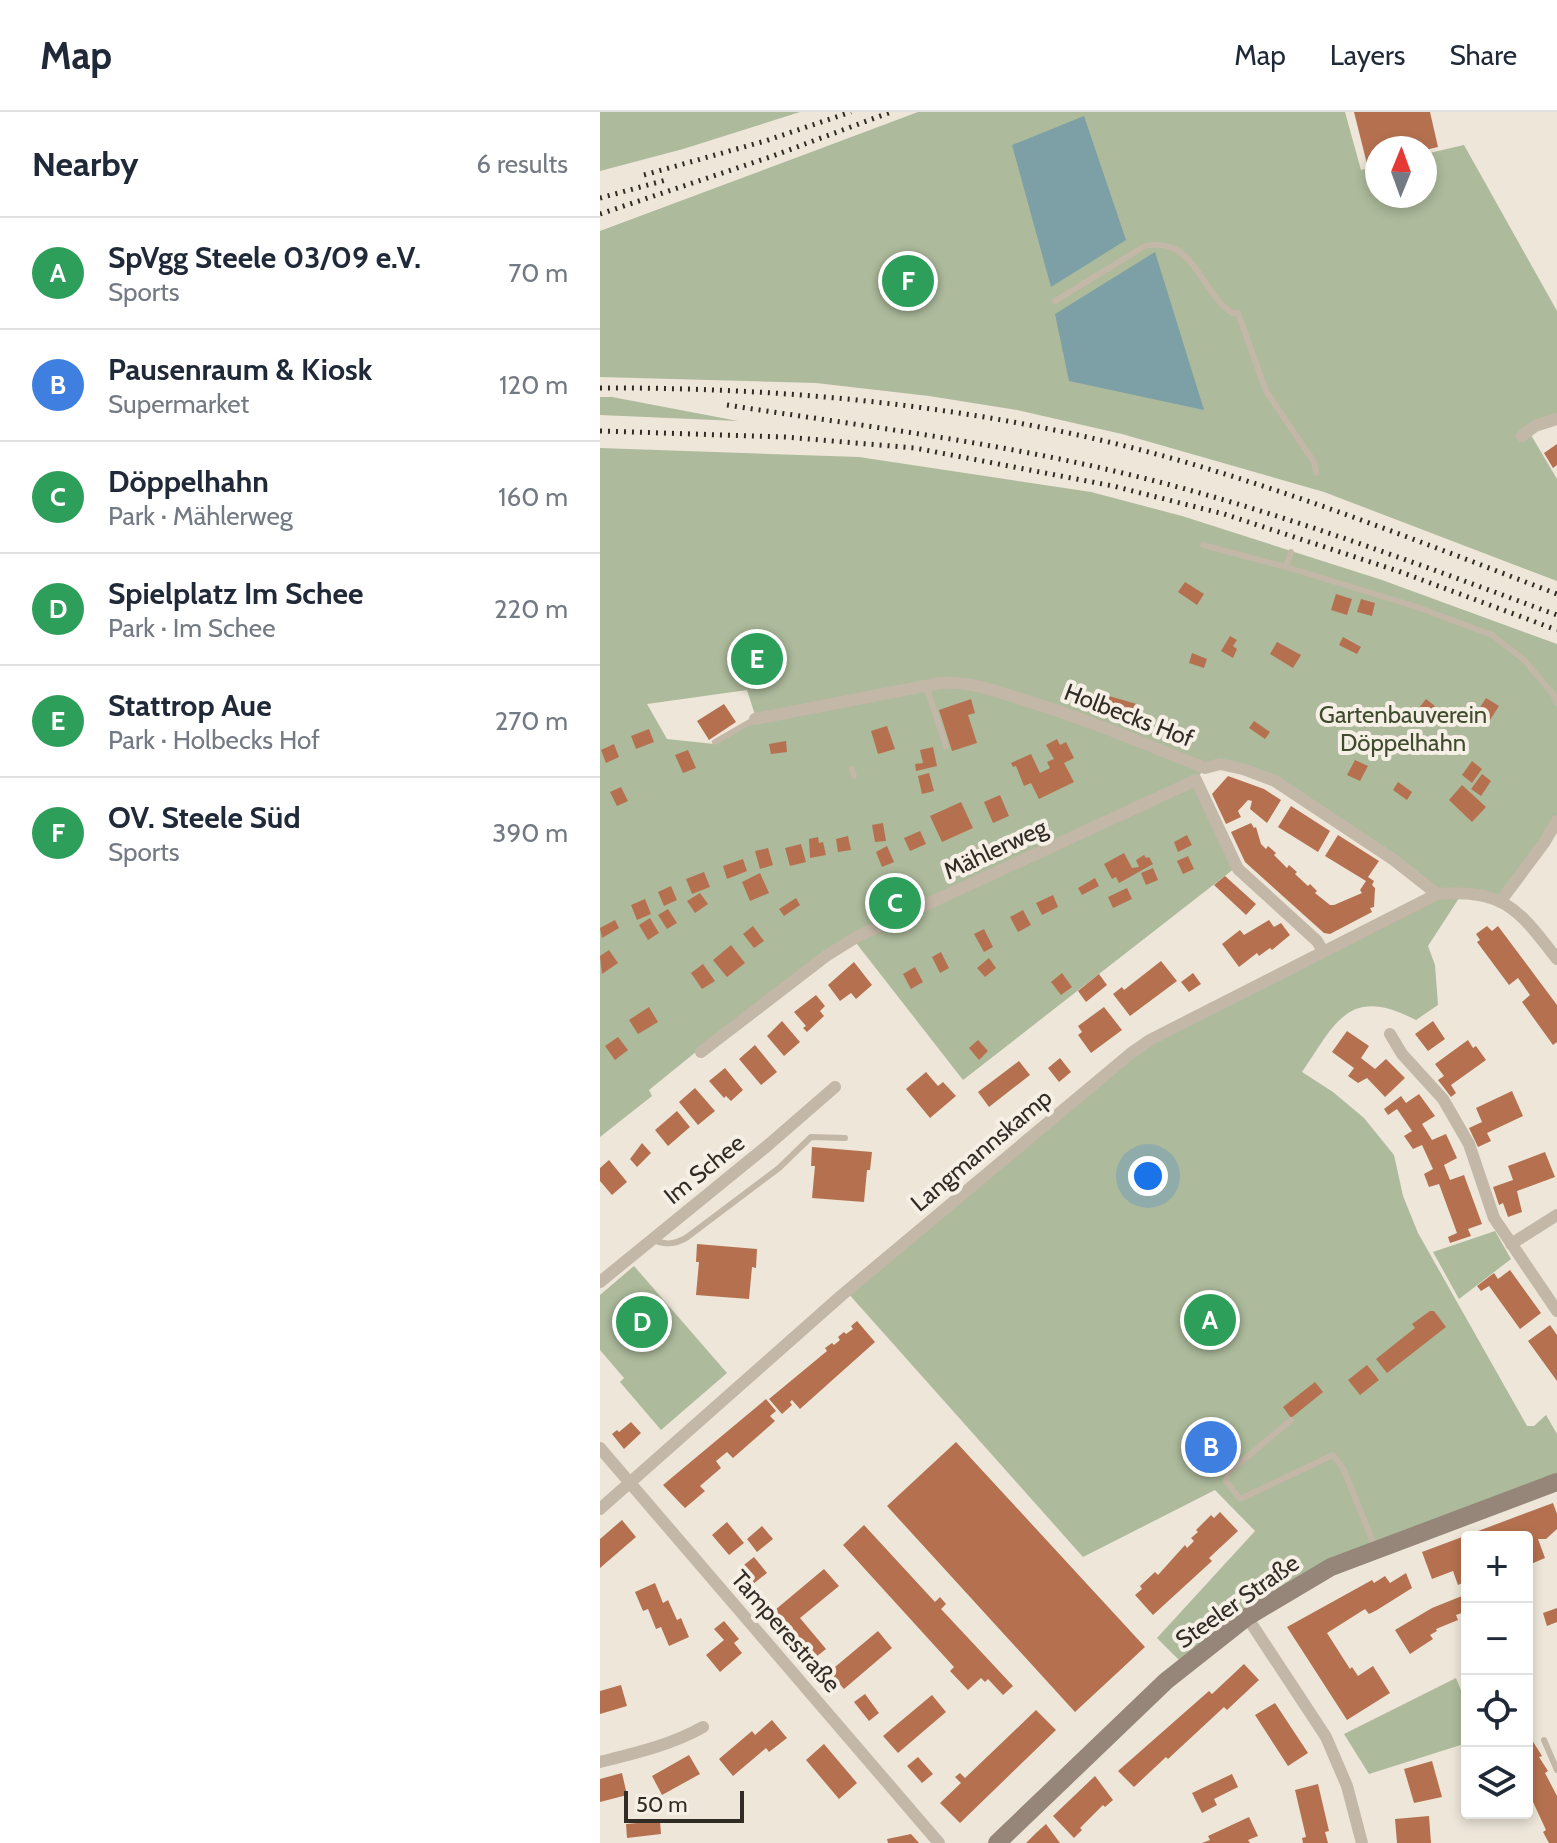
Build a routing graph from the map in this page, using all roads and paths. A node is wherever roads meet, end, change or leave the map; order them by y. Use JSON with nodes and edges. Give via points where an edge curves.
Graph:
{"nodes":[{"id":1,"x":1055,"y":301,"type":"dead end"},
{"id":2,"x":1557,"y":419,"type":"edge"},
{"id":3,"x":1522,"y":436,"type":"dead end"},
{"id":4,"x":1316,"y":473,"type":"dead end"},
{"id":5,"x":1203,"y":545,"type":"dead end"},
{"id":6,"x":1291,"y":552,"type":"dead end"},
{"id":7,"x":1286,"y":567,"type":"junction"},
{"id":8,"x":926,"y":686,"type":"junction"},
{"id":9,"x":1557,"y":703,"type":"edge"},
{"id":10,"x":755,"y":719,"type":"joint"},
{"id":11,"x":715,"y":742,"type":"dead end"},
{"id":12,"x":946,"y":746,"type":"dead end"},
{"id":13,"x":1205,"y":768,"type":"junction"},
{"id":14,"x":1196,"y":780,"type":"junction"},
{"id":15,"x":1557,"y":821,"type":"edge"},
{"id":16,"x":1437,"y":894,"type":"junction"},
{"id":17,"x":1500,"y":902,"type":"junction"},
{"id":18,"x":1323,"y":951,"type":"junction"},
{"id":19,"x":1557,"y":959,"type":"edge"},
{"id":20,"x":1390,"y":1034,"type":"dead end"},
{"id":21,"x":701,"y":1052,"type":"dead end"},
{"id":22,"x":835,"y":1087,"type":"dead end"},
{"id":23,"x":845,"y":1138,"type":"dead end"},
{"id":24,"x":1557,"y":1215,"type":"edge"},
{"id":25,"x":651,"y":1239,"type":"junction"},
{"id":26,"x":1511,"y":1244,"type":"junction"},
{"id":27,"x":600,"y":1282,"type":"edge"},
{"id":28,"x":1557,"y":1311,"type":"edge"},
{"id":29,"x":1291,"y":1420,"type":"dead end"},
{"id":30,"x":600,"y":1448,"type":"edge"},
{"id":31,"x":1557,"y":1482,"type":"edge"},
{"id":32,"x":629,"y":1483,"type":"junction"},
{"id":33,"x":600,"y":1509,"type":"edge"},
{"id":34,"x":1376,"y":1549,"type":"junction"},
{"id":35,"x":1247,"y":1617,"type":"junction"},
{"id":36,"x":703,"y":1727,"type":"dead end"},
{"id":37,"x":1544,"y":1740,"type":"dead end"},
{"id":38,"x":600,"y":1762,"type":"edge"},
{"id":39,"x":1557,"y":1770,"type":"edge"},
{"id":40,"x":939,"y":1843,"type":"edge"},
{"id":41,"x":997,"y":1843,"type":"edge"},
{"id":42,"x":1362,"y":1843,"type":"edge"}],
"edges":[{"from":1,"to":4,"type":"lane","via":[[1145,246],[1177,248],[1222,305],[1238,313],[1266,391],[1314,462]]},
{"from":2,"to":3,"type":"street"},
{"from":5,"to":7,"type":"lane"},
{"from":6,"to":7,"type":"lane"},
{"from":7,"to":9,"type":"lane","via":[[1492,635],[1524,660]]},
{"from":8,"to":10,"type":"street","name":"Holbecks Hof"},
{"from":8,"to":12,"type":"lane"},
{"from":8,"to":13,"type":"street","name":"Holbecks Hof","via":[[980,686]]},
{"from":10,"to":11,"type":"lane","name":"Holbecks Hof"},
{"from":13,"to":14,"type":"street"},
{"from":13,"to":16,"type":"street","name":"Holbecks Hof","via":[[1220,764],[1275,781]]},
{"from":14,"to":18,"type":"street","via":[[1238,869]]},
{"from":14,"to":21,"type":"street","name":"Mählerweg","via":[[858,936]]},
{"from":15,"to":17,"type":"street"},
{"from":16,"to":17,"type":"street","via":[[1463,892]]},
{"from":16,"to":18,"type":"street","name":"Langmannskamp"},
{"from":17,"to":19,"type":"street","via":[[1520,913]]},
{"from":18,"to":32,"type":"street","name":"Langmannskamp","via":[[1130,1054],[842,1295]]},
{"from":20,"to":26,"type":"street","via":[[1443,1099],[1469,1144],[1494,1218]]},
{"from":22,"to":25,"type":"street","name":"Im Schee"},
{"from":23,"to":25,"type":"lane","via":[[811,1137],[779,1168],[686,1238],[675,1244]]},
{"from":24,"to":26,"type":"street"},
{"from":25,"to":27,"type":"street","name":"Im Schee"},
{"from":26,"to":28,"type":"street"},
{"from":29,"to":34,"type":"lane","via":[[1228,1473],[1226,1481],[1240,1499],[1333,1455]]},
{"from":30,"to":32,"type":"street","name":"Tamperestraße"},
{"from":31,"to":34,"type":"main road","name":"Steeler Straße"},
{"from":32,"to":33,"type":"street","name":"Langmannskamp"},
{"from":32,"to":40,"type":"street","name":"Tamperestraße"},
{"from":34,"to":35,"type":"main road","name":"Steeler Straße","via":[[1331,1567]]},
{"from":35,"to":41,"type":"main road","name":"Steeler Straße","via":[[1166,1681]]},
{"from":35,"to":42,"type":"street","via":[[1326,1737],[1347,1786]]},
{"from":36,"to":38,"type":"street","via":[[648,1750]]},
{"from":37,"to":39,"type":"lane"}]}
